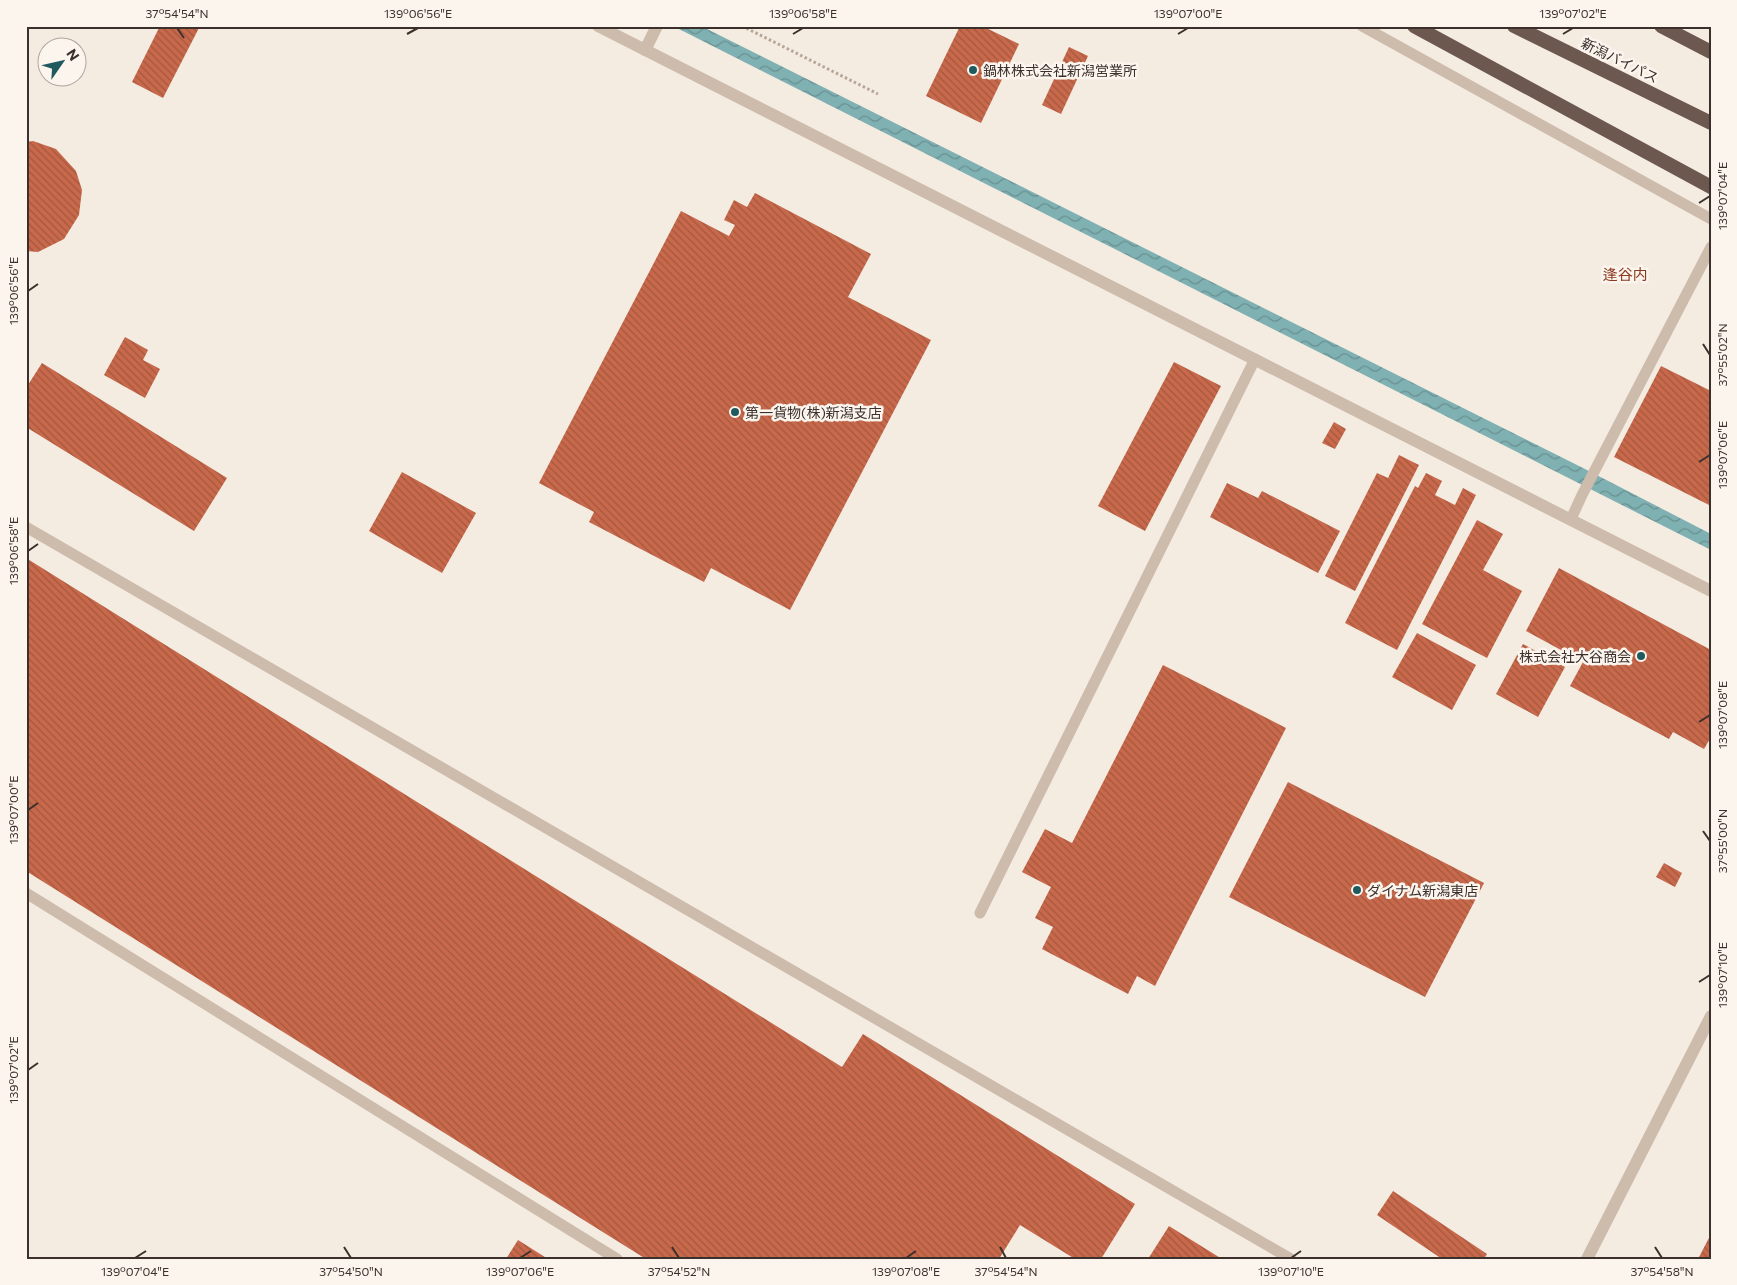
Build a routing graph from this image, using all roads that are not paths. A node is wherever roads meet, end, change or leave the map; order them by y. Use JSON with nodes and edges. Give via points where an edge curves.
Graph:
{"nodes":[{"id":1,"x":598,"y":26,"type":"edge"},
{"id":2,"x":657,"y":26,"type":"edge"},
{"id":3,"x":1362,"y":26,"type":"edge"},
{"id":4,"x":1414,"y":26,"type":"edge"},
{"id":5,"x":1514,"y":26,"type":"edge"},
{"id":6,"x":1661,"y":26,"type":"edge"},
{"id":7,"x":645,"y":50,"type":"junction"},
{"id":8,"x":1711,"y":52,"type":"edge"},
{"id":9,"x":1711,"y":123,"type":"edge"},
{"id":10,"x":1711,"y":187,"type":"edge"},
{"id":11,"x":1711,"y":219,"type":"edge"},
{"id":12,"x":1711,"y":247,"type":"edge"},
{"id":13,"x":1255,"y":359,"type":"junction"},
{"id":14,"x":1571,"y":519,"type":"junction"},
{"id":15,"x":26,"y":527,"type":"edge"},
{"id":16,"x":1711,"y":591,"type":"edge"},
{"id":17,"x":26,"y":893,"type":"edge"},
{"id":18,"x":980,"y":913,"type":"dead end"},
{"id":19,"x":1711,"y":1016,"type":"edge"},
{"id":20,"x":617,"y":1259,"type":"edge"},
{"id":21,"x":1291,"y":1259,"type":"edge"},
{"id":22,"x":1587,"y":1259,"type":"edge"}],
"edges":[{"from":1,"to":7,"type":"street"},
{"from":2,"to":7,"type":"street"},
{"from":3,"to":11,"type":"lane"},
{"from":4,"to":10,"type":"highway"},
{"from":5,"to":9,"type":"highway","name":"新潟バイパス"},
{"from":6,"to":8,"type":"highway"},
{"from":7,"to":13,"type":"street"},
{"from":12,"to":14,"type":"lane"},
{"from":13,"to":14,"type":"street"},
{"from":13,"to":18,"type":"lane"},
{"from":14,"to":16,"type":"street"},
{"from":15,"to":21,"type":"lane"},
{"from":17,"to":20,"type":"lane"},
{"from":19,"to":22,"type":"street"}]}
